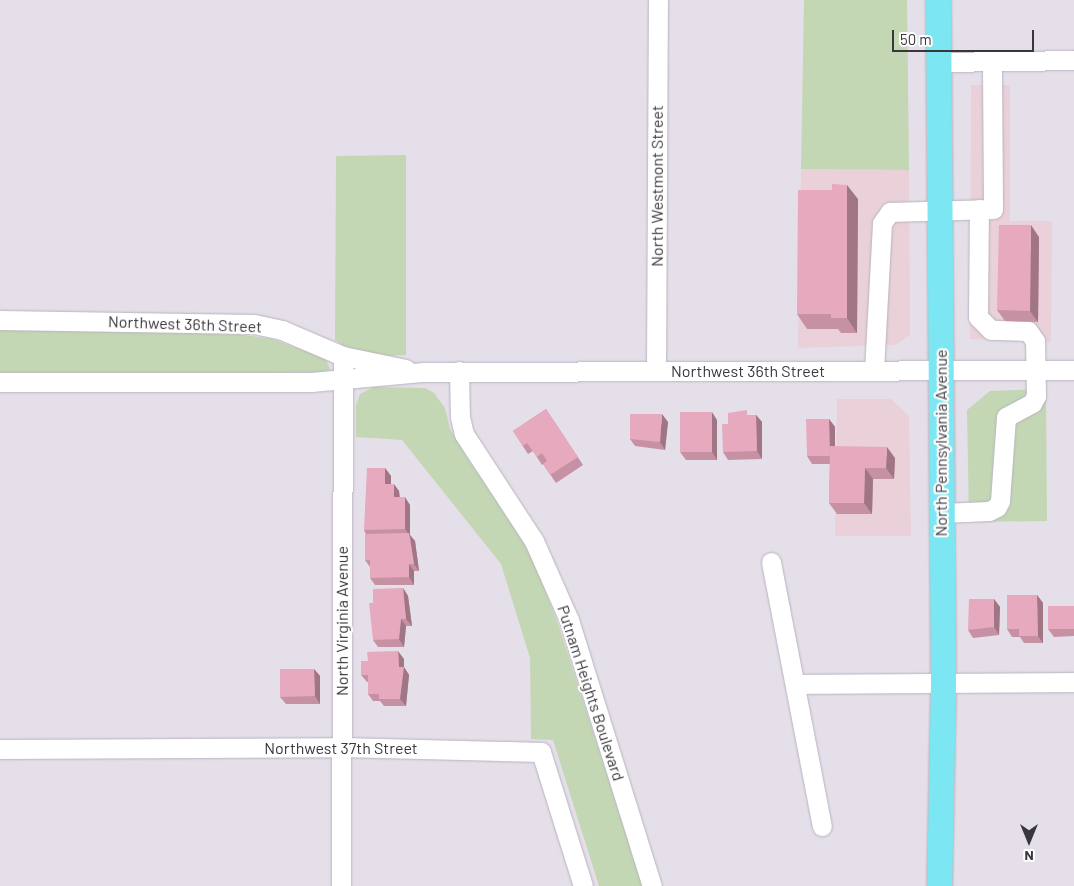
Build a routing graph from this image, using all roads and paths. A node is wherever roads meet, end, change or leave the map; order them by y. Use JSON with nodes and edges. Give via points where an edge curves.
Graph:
{"nodes":[{"id":1,"x":658,"y":0,"type":"edge"},
{"id":2,"x":938,"y":0,"type":"edge"},
{"id":3,"x":1074,"y":60,"type":"edge"},
{"id":4,"x":992,"y":61,"type":"junction"},
{"id":5,"x":938,"y":62,"type":"junction"},
{"id":6,"x":941,"y":209,"type":"junction"},
{"id":7,"x":979,"y":209,"type":"junction"},
{"id":8,"x":0,"y":320,"type":"edge"},
{"id":9,"x":343,"y":356,"type":"junction"},
{"id":10,"x":874,"y":370,"type":"junction"},
{"id":11,"x":1035,"y":370,"type":"junction"},
{"id":12,"x":1074,"y":370,"type":"edge"},
{"id":13,"x":941,"y":371,"type":"junction"},
{"id":14,"x":422,"y":372,"type":"junction"},
{"id":15,"x":459,"y":372,"type":"junction"},
{"id":16,"x":656,"y":372,"type":"junction"},
{"id":17,"x":343,"y":381,"type":"junction"},
{"id":18,"x":0,"y":382,"type":"edge"},
{"id":19,"x":942,"y":513,"type":"junction"},
{"id":20,"x":771,"y":562,"type":"dead end"},
{"id":21,"x":1074,"y":682,"type":"edge"},
{"id":22,"x":796,"y":684,"type":"junction"},
{"id":23,"x":943,"y":684,"type":"junction"},
{"id":24,"x":341,"y":747,"type":"junction"},
{"id":25,"x":0,"y":749,"type":"edge"},
{"id":26,"x":822,"y":826,"type":"dead end"},
{"id":27,"x":341,"y":886,"type":"edge"},
{"id":28,"x":583,"y":886,"type":"edge"},
{"id":29,"x":652,"y":886,"type":"edge"},
{"id":30,"x":939,"y":886,"type":"edge"}],
"edges":[{"from":1,"to":16,"type":"street","name":"North Westmont Street"},
{"from":2,"to":5,"type":"main road","name":"North Pennsylvania Avenue"},
{"from":3,"to":4,"type":"street"},
{"from":4,"to":5,"type":"street"},
{"from":4,"to":7,"type":"street","via":[[993,209]]},
{"from":5,"to":6,"type":"main road","name":"North Pennsylvania Avenue"},
{"from":6,"to":7,"type":"street"},
{"from":6,"to":10,"type":"street","via":[[890,212],[882,223]]},
{"from":6,"to":13,"type":"main road","name":"North Pennsylvania Avenue"},
{"from":7,"to":11,"type":"street","via":[[978,317],[991,330],[1028,331],[1034,341]]},
{"from":8,"to":9,"type":"street","name":"Northwest 36th Street","via":[[254,324],[282,330]]},
{"from":9,"to":14,"type":"street","name":"Northwest 36th Street"},
{"from":9,"to":17,"type":"street","name":"North Virginia Avenue"},
{"from":10,"to":13,"type":"street","name":"Northwest 36th Street"},
{"from":10,"to":16,"type":"street","name":"Northwest 36th Street"},
{"from":11,"to":12,"type":"street","name":"Northwest 36th Street"},
{"from":11,"to":13,"type":"street","name":"Northwest 36th Street"},
{"from":11,"to":19,"type":"street","via":[[1036,396],[1032,403],[1006,417],[997,507],[989,511]]},
{"from":13,"to":19,"type":"main road","name":"North Pennsylvania Avenue"},
{"from":14,"to":15,"type":"street","name":"Northwest 36th Street"},
{"from":14,"to":17,"type":"street","name":"Northwest 36th Street"},
{"from":15,"to":16,"type":"street","name":"Northwest 36th Street"},
{"from":15,"to":29,"type":"street","name":"Putnam Heights Boulevard","via":[[460,417],[464,434],[534,541],[569,620]]},
{"from":17,"to":18,"type":"street","name":"Northwest 36th Street"},
{"from":17,"to":24,"type":"street","name":"North Virginia Avenue"},
{"from":19,"to":23,"type":"main road","name":"North Pennsylvania Avenue"},
{"from":20,"to":22,"type":"street"},
{"from":21,"to":23,"type":"street"},
{"from":22,"to":23,"type":"street"},
{"from":22,"to":26,"type":"street"},
{"from":23,"to":30,"type":"main road","name":"North Pennsylvania Avenue"},
{"from":24,"to":25,"type":"street","name":"Northwest 37th Street"},
{"from":24,"to":27,"type":"street","name":"North Virginia Avenue"},
{"from":24,"to":28,"type":"street","name":"Northwest 37th Street","via":[[541,752]]}]}
